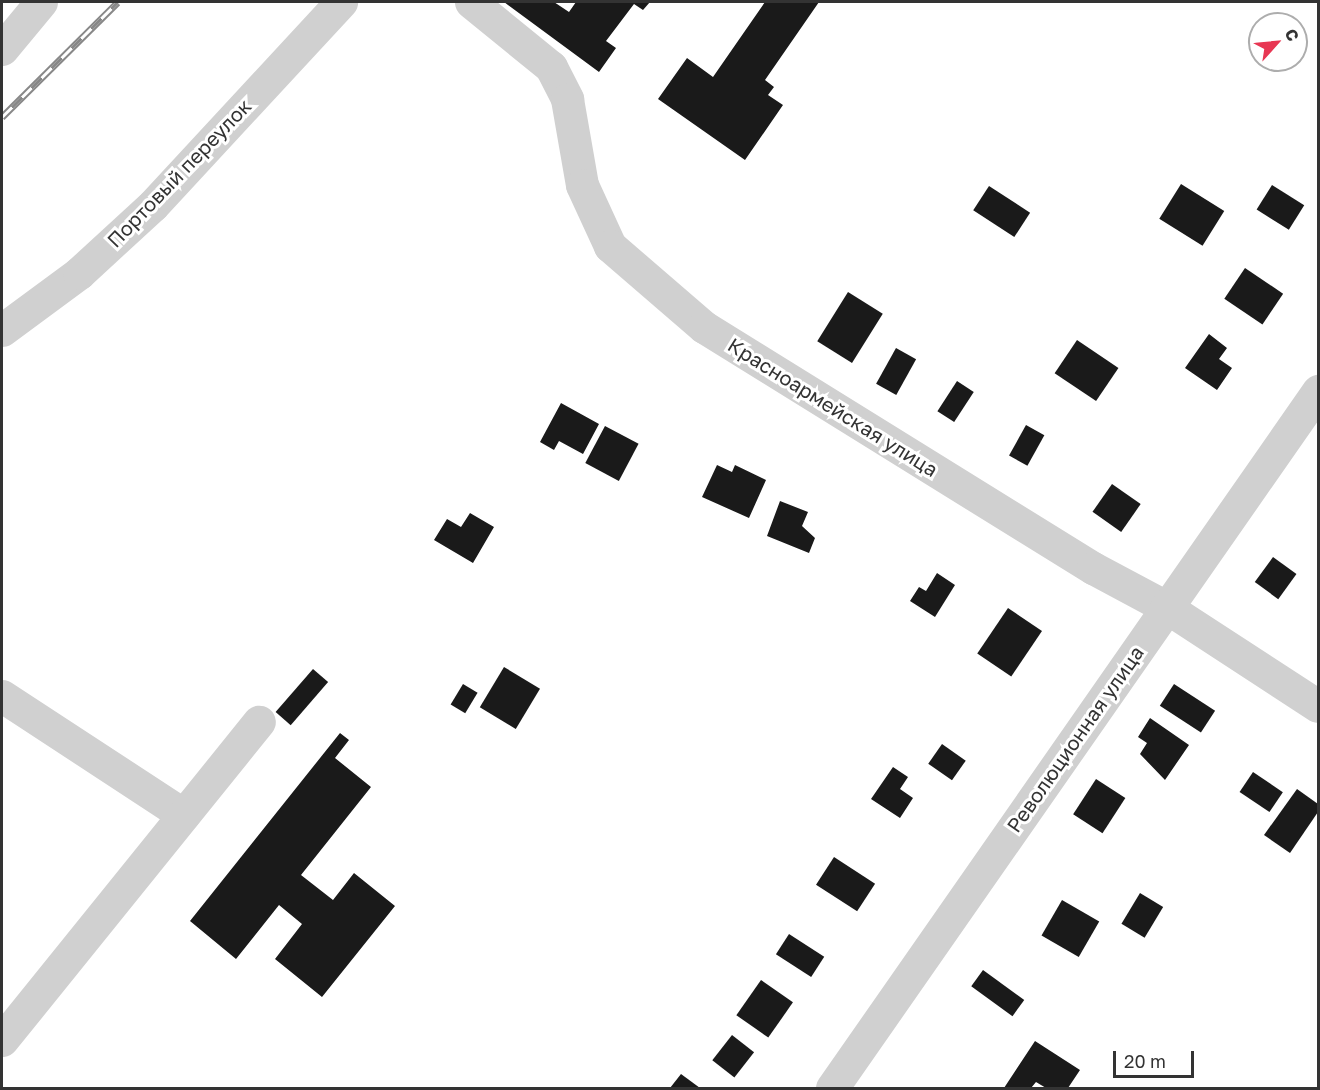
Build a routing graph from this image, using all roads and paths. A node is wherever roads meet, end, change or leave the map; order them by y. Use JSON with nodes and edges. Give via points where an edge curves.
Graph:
{"nodes":[{"id":1,"x":41,"y":2,"type":"edge"},
{"id":2,"x":342,"y":2,"type":"edge"},
{"id":3,"x":471,"y":2,"type":"edge"},
{"id":4,"x":2,"y":49,"type":"edge"},
{"id":5,"x":2,"y":330,"type":"edge"},
{"id":6,"x":1318,"y":391,"type":"edge"},
{"id":7,"x":1166,"y":607,"type":"junction"},
{"id":8,"x":2,"y":696,"type":"edge"},
{"id":9,"x":1318,"y":706,"type":"edge"},
{"id":10,"x":259,"y":722,"type":"dead end"},
{"id":11,"x":184,"y":815,"type":"junction"},
{"id":12,"x":2,"y":1040,"type":"edge"},
{"id":13,"x":832,"y":1089,"type":"edge"}],
"edges":[{"from":1,"to":4,"type":"street"},
{"from":2,"to":5,"type":"street","name":"Портовый переулок","via":[[153,205],[79,273]]},
{"from":3,"to":7,"type":"street","name":"Красноармейская улица","via":[[551,67],[567,99],[582,185],[618,253],[704,327],[1093,568]]},
{"from":6,"to":7,"type":"street","name":"Революционная улица"},
{"from":7,"to":9,"type":"street","name":"Красноармейская улица"},
{"from":7,"to":13,"type":"street","name":"Революционная улица"},
{"from":8,"to":11,"type":"street"},
{"from":10,"to":11,"type":"street"},
{"from":11,"to":12,"type":"street"}]}
